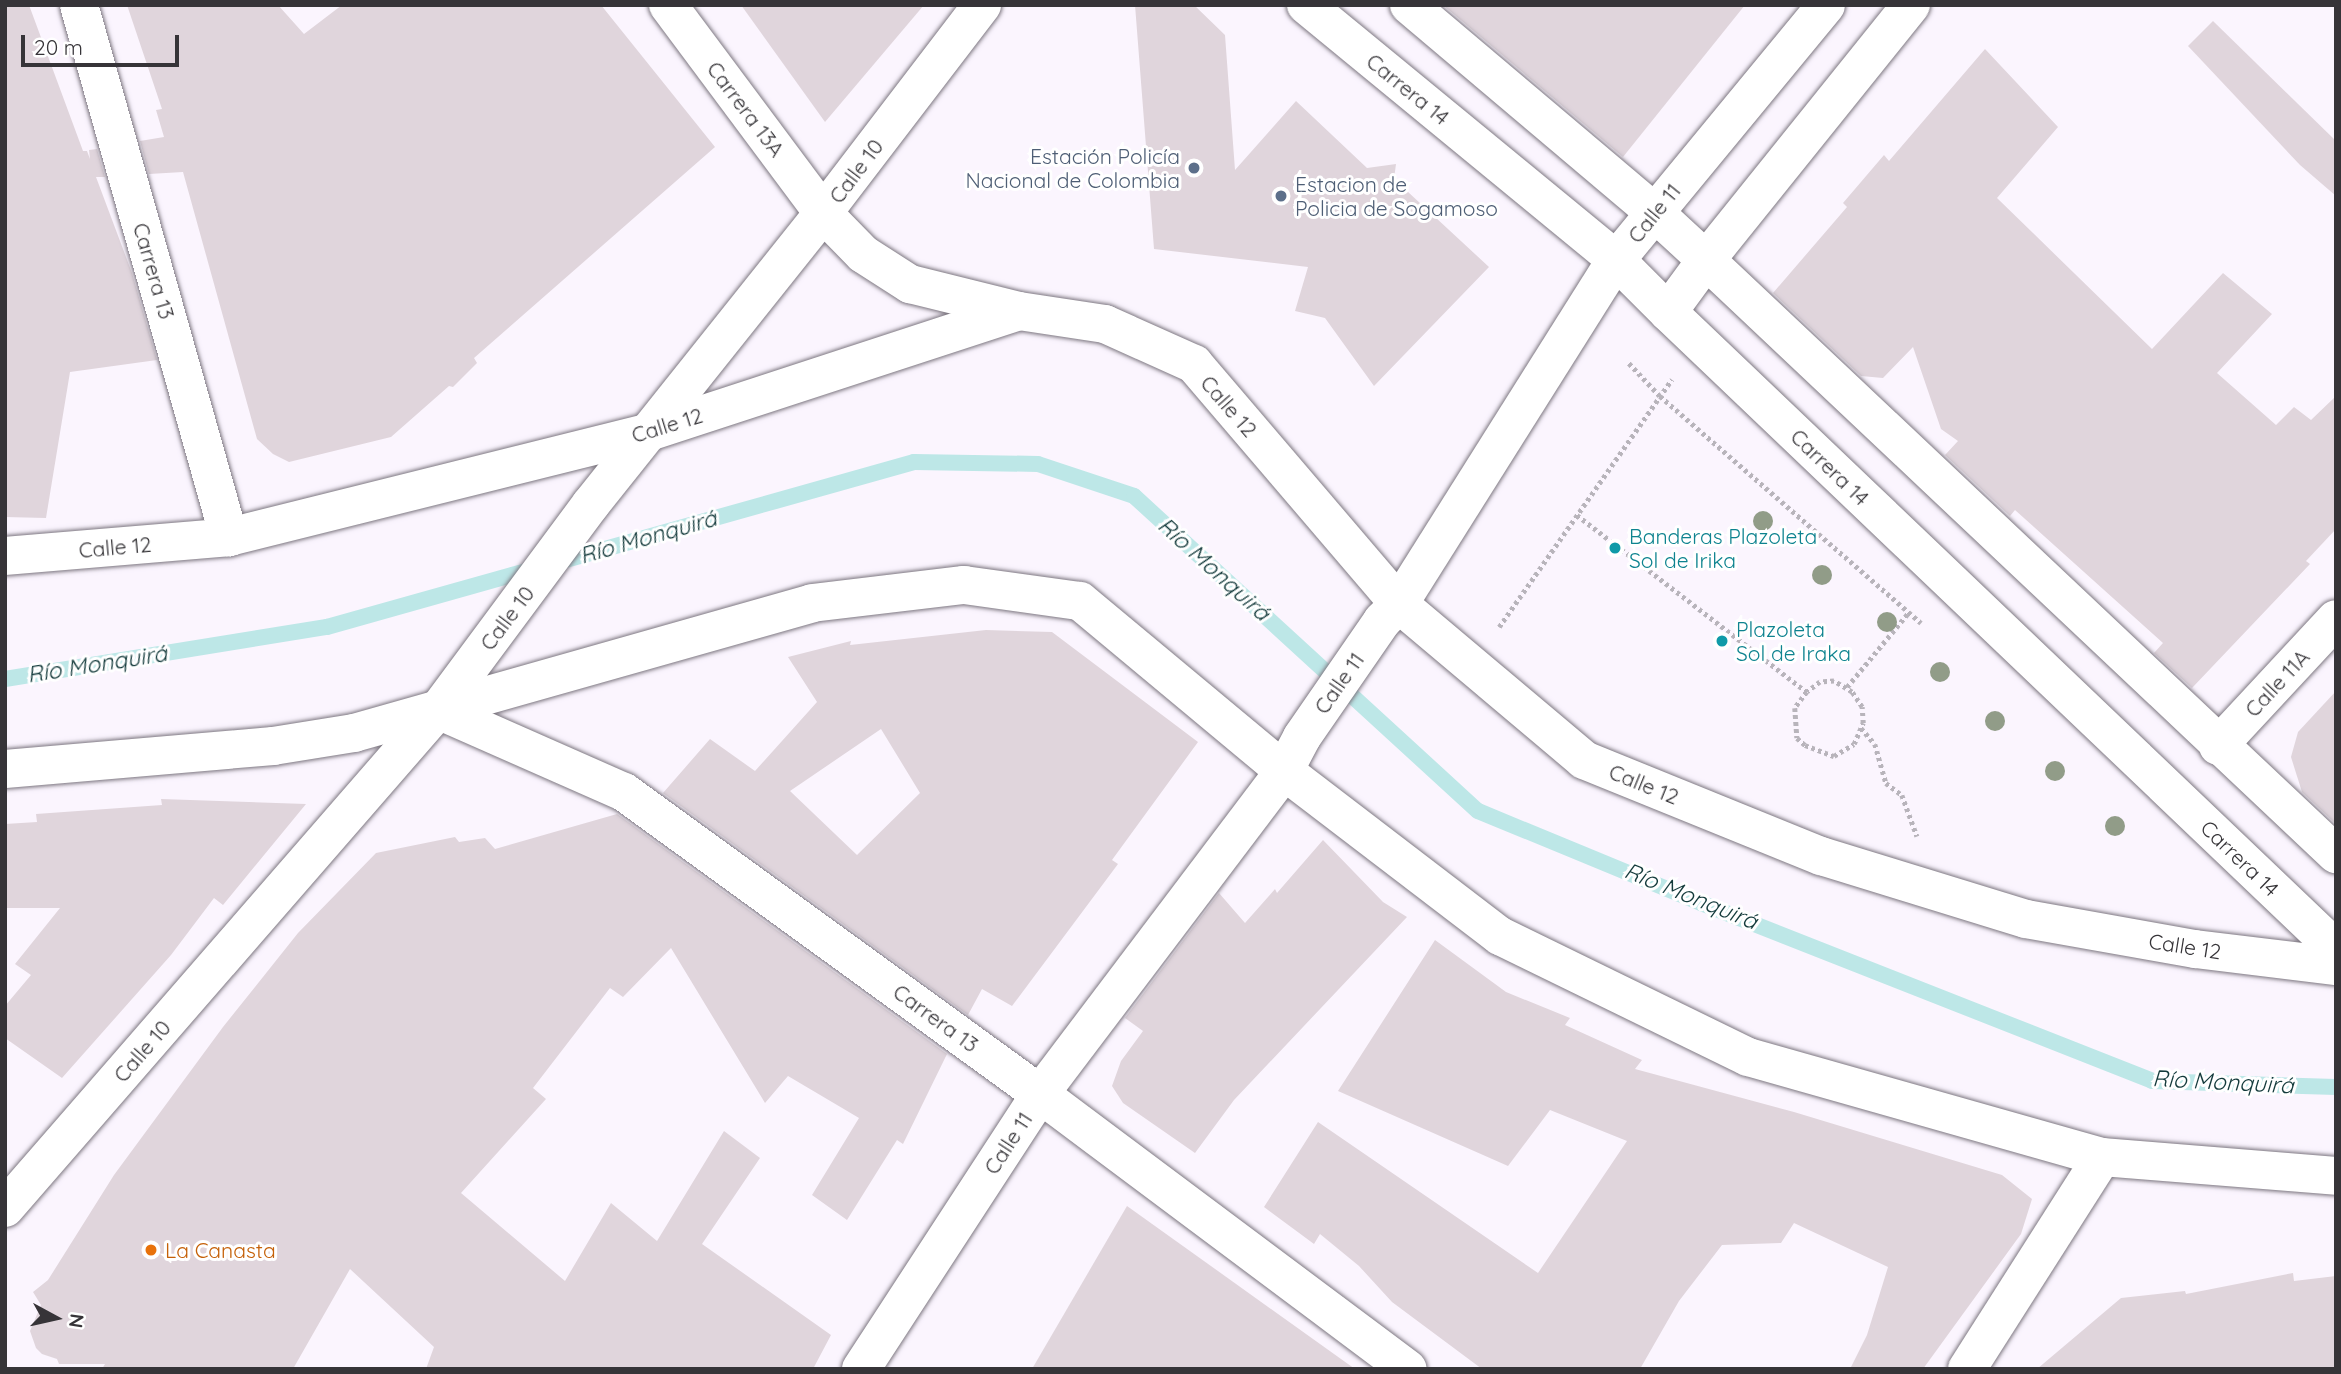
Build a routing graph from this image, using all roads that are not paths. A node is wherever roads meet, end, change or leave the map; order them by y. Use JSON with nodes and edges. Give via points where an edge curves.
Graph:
{"nodes":[{"id":1,"x":79,"y":5,"type":"edge"},
{"id":2,"x":668,"y":5,"type":"edge"},
{"id":3,"x":982,"y":5,"type":"edge"},
{"id":4,"x":1306,"y":5,"type":"edge"},
{"id":5,"x":1409,"y":5,"type":"edge"},
{"id":6,"x":1826,"y":5,"type":"edge"},
{"id":7,"x":1911,"y":5,"type":"edge"},
{"id":8,"x":1654,"y":212,"type":"junction"},
{"id":9,"x":823,"y":213,"type":"junction"},
{"id":10,"x":1616,"y":260,"type":"junction"},
{"id":11,"x":1706,"y":260,"type":"junction"},
{"id":12,"x":1019,"y":312,"type":"junction"},
{"id":13,"x":1668,"y":312,"type":"junction"},
{"id":14,"x":649,"y":432,"type":"junction"},
{"id":15,"x":229,"y":537,"type":"junction"},
{"id":16,"x":5,"y":556,"type":"edge"},
{"id":17,"x":1391,"y":613,"type":"junction"},
{"id":18,"x":2336,"y":619,"type":"edge"},
{"id":19,"x":438,"y":710,"type":"junction"},
{"id":20,"x":2218,"y":746,"type":"junction"},
{"id":21,"x":5,"y":769,"type":"edge"},
{"id":22,"x":1284,"y":771,"type":"junction"},
{"id":23,"x":2336,"y":854,"type":"edge"},
{"id":24,"x":2336,"y":949,"type":"edge"},
{"id":25,"x":2336,"y":966,"type":"edge"},
{"id":26,"x":1040,"y":1094,"type":"junction"},
{"id":27,"x":2102,"y":1157,"type":"junction"},
{"id":28,"x":2336,"y":1176,"type":"edge"},
{"id":29,"x":5,"y":1208,"type":"edge"},
{"id":30,"x":861,"y":1369,"type":"edge"},
{"id":31,"x":1408,"y":1369,"type":"edge"},
{"id":32,"x":1967,"y":1369,"type":"edge"}],
"edges":[{"from":1,"to":15,"type":"street","name":"Carrera 13"},
{"from":2,"to":9,"type":"street","name":"Carrera 13A"},
{"from":3,"to":9,"type":"street","name":"Calle 10"},
{"from":4,"to":10,"type":"street","name":"Carrera 14"},
{"from":5,"to":8,"type":"street"},
{"from":6,"to":8,"type":"street","name":"Calle 11"},
{"from":7,"to":11,"type":"street"},
{"from":8,"to":10,"type":"street","name":"Calle 11"},
{"from":8,"to":11,"type":"street"},
{"from":9,"to":12,"type":"street","name":"Carrera 13A","via":[[863,254],[910,284]]},
{"from":9,"to":14,"type":"street","name":"Calle 10"},
{"from":10,"to":13,"type":"street","name":"Carrera 14"},
{"from":10,"to":17,"type":"street","name":"Calle 11"},
{"from":11,"to":13,"type":"street"},
{"from":11,"to":20,"type":"street"},
{"from":12,"to":14,"type":"street","name":"Calle 12"},
{"from":12,"to":17,"type":"street","name":"Calle 12","via":[[1105,324],[1194,364]]},
{"from":13,"to":24,"type":"street","name":"Carrera 14"},
{"from":14,"to":15,"type":"street","name":"Calle 12"},
{"from":14,"to":19,"type":"street","name":"Calle 10"},
{"from":15,"to":16,"type":"street","name":"Calle 12"},
{"from":17,"to":22,"type":"street","name":"Calle 11","via":[[1302,737]]},
{"from":17,"to":25,"type":"street","name":"Calle 12","via":[[1584,760],[1821,856],[2026,919],[2195,949]]},
{"from":18,"to":20,"type":"street","name":"Calle 11A"},
{"from":19,"to":21,"type":"street","via":[[354,733],[273,746]]},
{"from":19,"to":22,"type":"street","via":[[812,603],[964,585],[1080,601]]},
{"from":19,"to":26,"type":"street","name":"Carrera 13","via":[[624,792]]},
{"from":19,"to":29,"type":"street","name":"Calle 10"},
{"from":20,"to":23,"type":"street"},
{"from":22,"to":26,"type":"street","name":"Calle 11"},
{"from":22,"to":27,"type":"street","via":[[1500,936],[1748,1057]]},
{"from":26,"to":30,"type":"street","name":"Calle 11"},
{"from":26,"to":31,"type":"street","name":"Carrera 13"},
{"from":27,"to":28,"type":"street"},
{"from":27,"to":32,"type":"street"}]}
